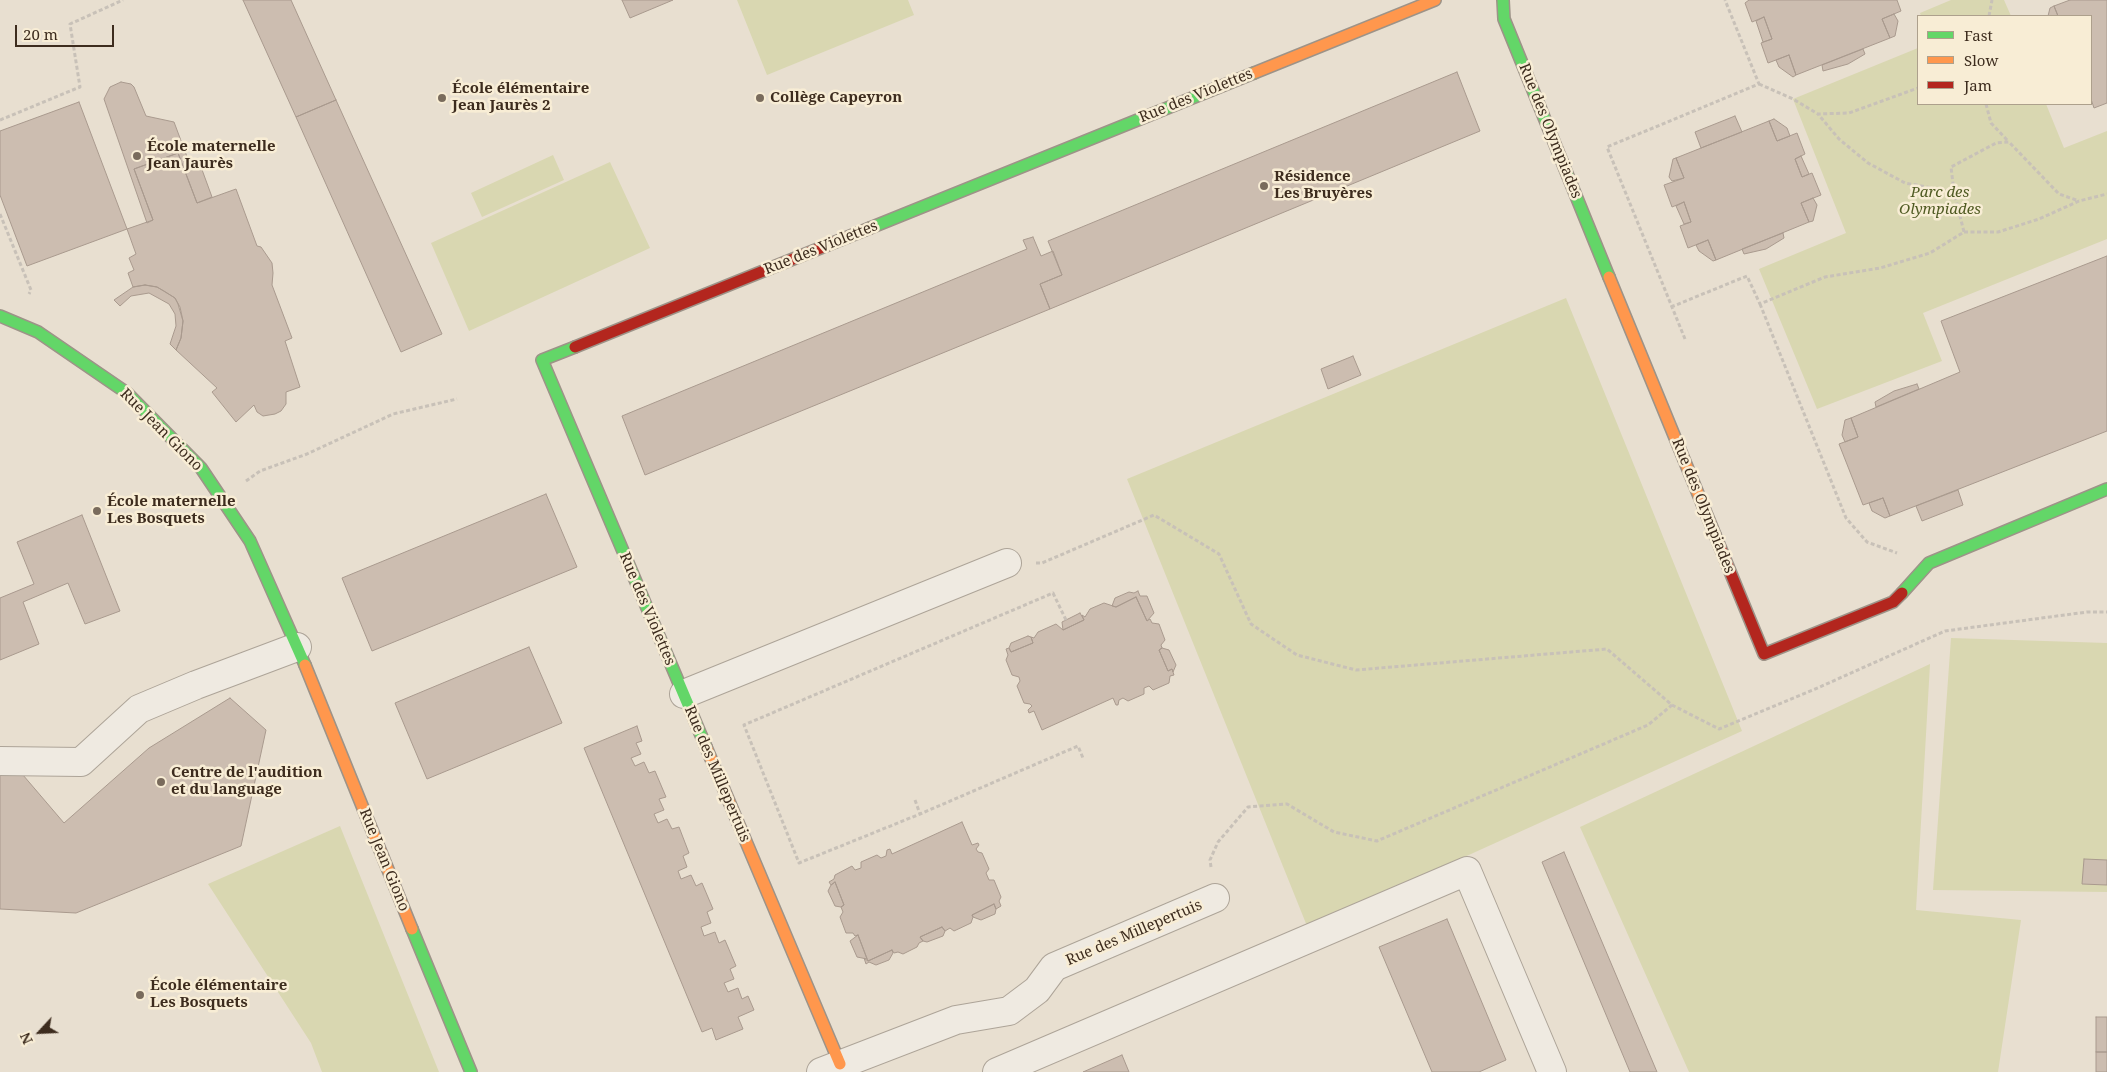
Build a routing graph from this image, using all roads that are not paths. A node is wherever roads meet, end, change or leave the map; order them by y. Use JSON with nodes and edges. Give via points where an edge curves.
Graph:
{"nodes":[{"id":1,"x":1436,"y":0,"type":"edge"},
{"id":2,"x":1503,"y":0,"type":"edge"},
{"id":3,"x":0,"y":316,"type":"edge"},
{"id":4,"x":2107,"y":489,"type":"edge"},
{"id":5,"x":1007,"y":563,"type":"road end"},
{"id":6,"x":297,"y":647,"type":"junction"},
{"id":7,"x":684,"y":694,"type":"junction"},
{"id":8,"x":0,"y":760,"type":"edge"},
{"id":9,"x":1215,"y":898,"type":"road end"},
{"id":10,"x":831,"y":1068,"type":"edge"},
{"id":11,"x":471,"y":1072,"type":"edge"},
{"id":12,"x":997,"y":1072,"type":"edge"},
{"id":13,"x":1552,"y":1072,"type":"edge"}],
"edges":[{"from":1,"to":7,"type":"street","name":"Rue des Violettes","via":[[542,360]]},
{"from":2,"to":4,"type":"street","name":"Rue des Olympiades","via":[[1504,19],[1764,654],[1893,602],[1929,562]]},
{"from":3,"to":6,"type":"street","name":"Rue Jean Giono","via":[[38,332],[127,392],[201,468],[250,541]]},
{"from":5,"to":7,"type":"street","name":"Rue des Millepertuis"},
{"from":6,"to":8,"type":"street","via":[[139,709],[81,762]]},
{"from":6,"to":11,"type":"street","name":"Rue Jean Giono"},
{"from":7,"to":10,"type":"street","name":"Rue des Millepertuis"},
{"from":9,"to":10,"type":"street","name":"Rue des Millepertuis","via":[[1054,967],[1037,990],[1009,1011],[956,1020]]},
{"from":12,"to":13,"type":"street","via":[[1467,871]]}]}
